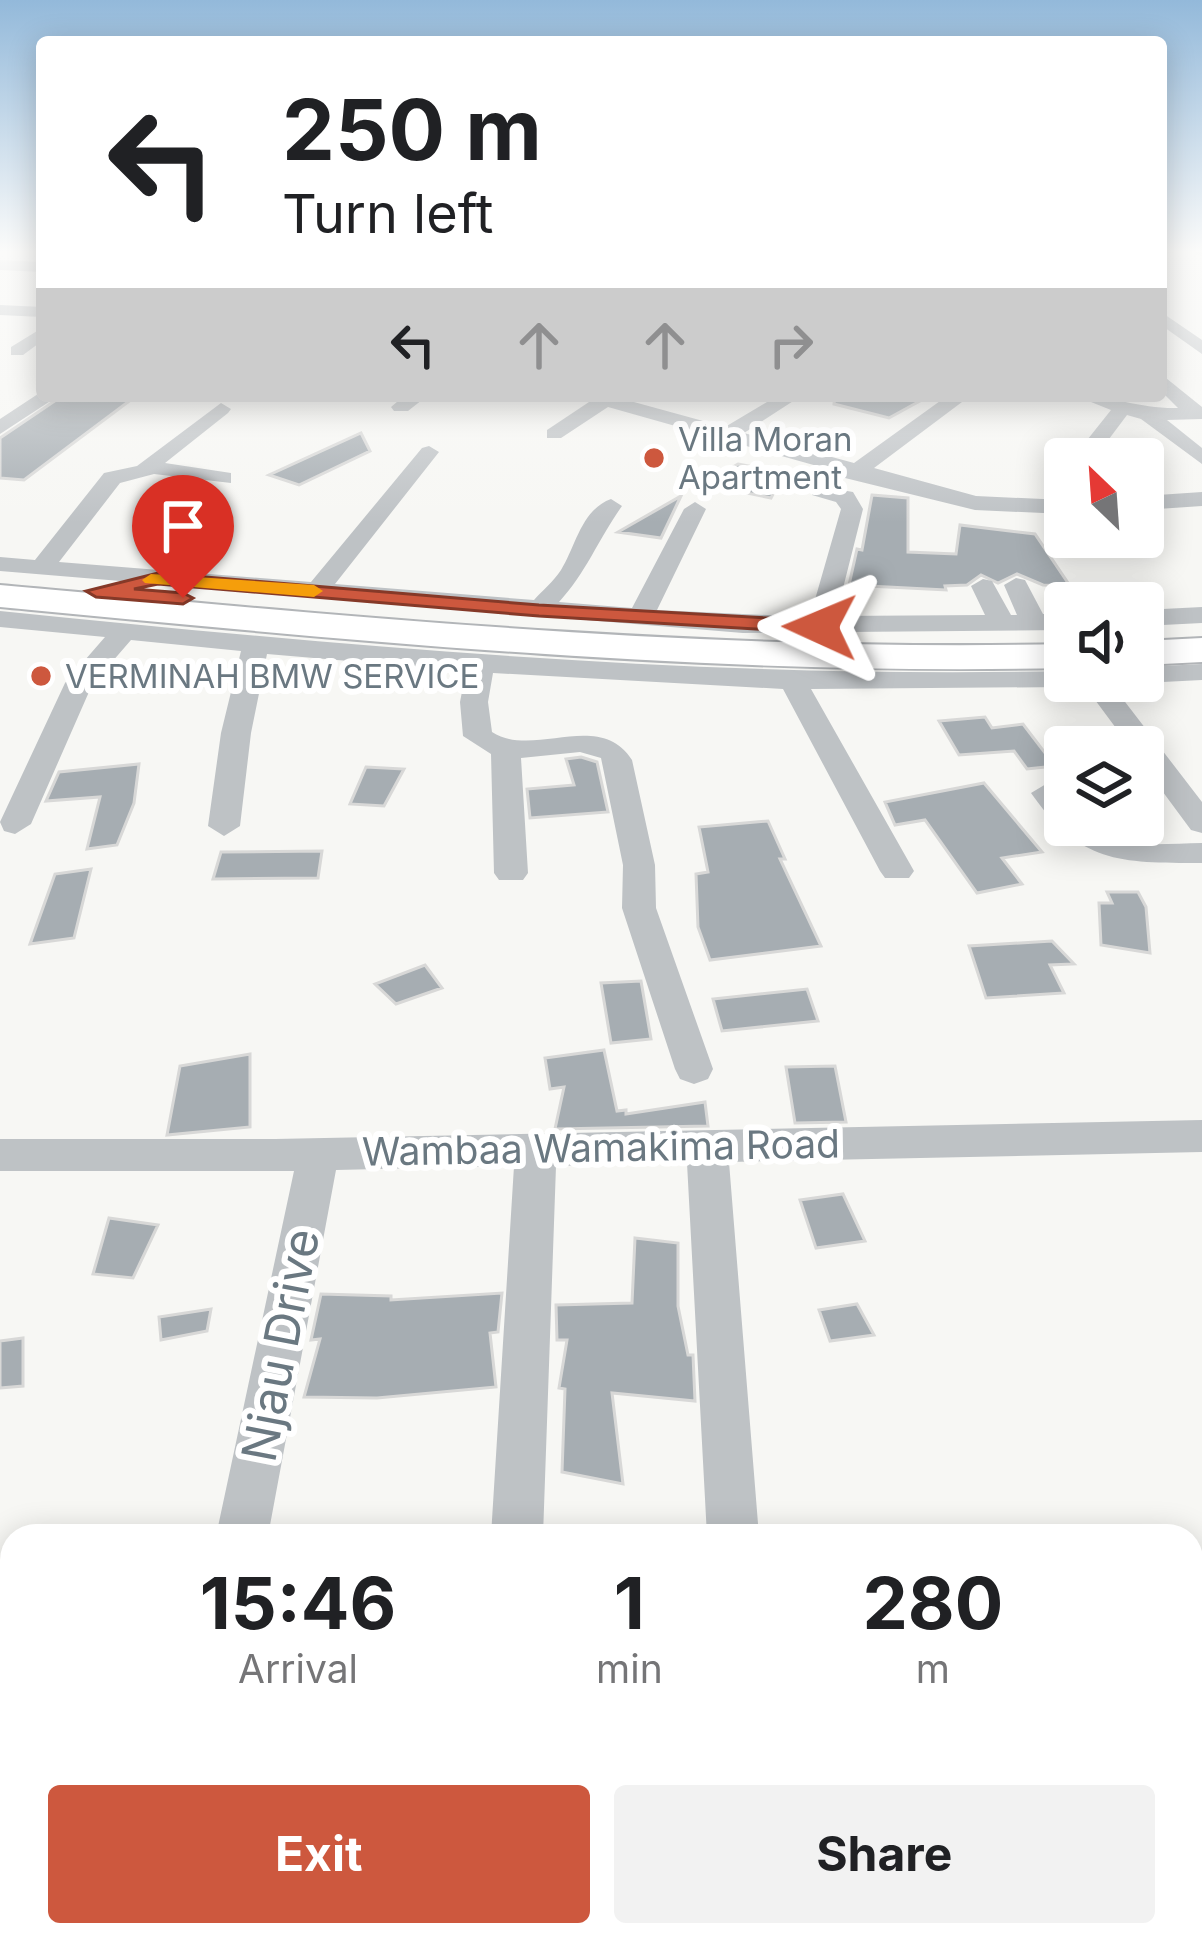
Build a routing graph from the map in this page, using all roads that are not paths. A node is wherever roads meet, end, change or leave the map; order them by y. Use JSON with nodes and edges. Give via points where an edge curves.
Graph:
{"nodes":[{"id":1,"x":30,"y":342,"type":"edge"},
{"id":2,"x":17,"y":351,"type":"dead end"},
{"id":3,"x":1167,"y":385,"type":"edge"},
{"id":4,"x":39,"y":402,"type":"edge"},
{"id":5,"x":603,"y":402,"type":"edge"},
{"id":6,"x":618,"y":402,"type":"edge"},
{"id":7,"x":781,"y":402,"type":"edge"},
{"id":8,"x":952,"y":402,"type":"edge"},
{"id":9,"x":1112,"y":402,"type":"edge"},
{"id":10,"x":1125,"y":405,"type":"junction"},
{"id":11,"x":221,"y":409,"type":"dead end"},
{"id":12,"x":1198,"y":413,"type":"edge"},
{"id":13,"x":1148,"y":415,"type":"junction"},
{"id":14,"x":0,"y":428,"type":"edge"},
{"id":15,"x":554,"y":434,"type":"dead end"},
{"id":16,"x":726,"y":435,"type":"junction"},
{"id":17,"x":1099,"y":438,"type":"edge"},
{"id":18,"x":429,"y":452,"type":"dead end"},
{"id":19,"x":1200,"y":455,"type":"edge"},
{"id":20,"x":145,"y":469,"type":"junction"},
{"id":21,"x":853,"y":473,"type":"junction"},
{"id":22,"x":223,"y":478,"type":"dead end"},
{"id":23,"x":820,"y":490,"type":"dead end"},
{"id":24,"x":1202,"y":499,"type":"edge"},
{"id":25,"x":1164,"y":501,"type":"edge"},
{"id":26,"x":611,"y":506,"type":"dead end"},
{"id":27,"x":1044,"y":507,"type":"edge"},
{"id":28,"x":695,"y":509,"type":"dead end"},
{"id":29,"x":0,"y":564,"type":"edge"},
{"id":30,"x":41,"y":568,"type":"junction"},
{"id":31,"x":158,"y":578,"type":"junction"},
{"id":32,"x":0,"y":583,"type":"edge"},
{"id":33,"x":982,"y":586,"type":"dead end"},
{"id":34,"x":1028,"y":589,"type":"dead end"},
{"id":35,"x":96,"y":591,"type":"junction"},
{"id":36,"x":317,"y":591,"type":"junction"},
{"id":37,"x":0,"y":596,"type":"edge"},
{"id":38,"x":539,"y":610,"type":"junction"},
{"id":39,"x":1044,"y":613,"type":"edge"},
{"id":40,"x":1202,"y":615,"type":"edge"},
{"id":41,"x":1164,"y":617,"type":"edge"},
{"id":42,"x":640,"y":618,"type":"junction"},
{"id":43,"x":0,"y":620,"type":"edge"},
{"id":44,"x":1003,"y":624,"type":"junction"},
{"id":45,"x":820,"y":627,"type":"junction"},
{"id":46,"x":1044,"y":631,"type":"edge"},
{"id":47,"x":124,"y":632,"type":"junction"},
{"id":48,"x":1044,"y":634,"type":"edge"},
{"id":49,"x":1044,"y":635,"type":"edge"},
{"id":50,"x":1202,"y":635,"type":"edge"},
{"id":51,"x":1164,"y":637,"type":"edge"},
{"id":52,"x":256,"y":645,"type":"junction"},
{"id":53,"x":1202,"y":650,"type":"edge"},
{"id":54,"x":1164,"y":652,"type":"edge"},
{"id":55,"x":481,"y":664,"type":"junction"},
{"id":56,"x":1202,"y":672,"type":"edge"},
{"id":57,"x":1164,"y":674,"type":"edge"},
{"id":58,"x":1044,"y":680,"type":"edge"},
{"id":59,"x":793,"y":682,"type":"junction"},
{"id":60,"x":1112,"y":702,"type":"edge"},
{"id":61,"x":506,"y":748,"type":"junction"},
{"id":62,"x":1202,"y":823,"type":"edge"},
{"id":63,"x":15,"y":824,"type":"dead end"},
{"id":64,"x":224,"y":826,"type":"dead end"},
{"id":65,"x":1099,"y":846,"type":"edge"},
{"id":66,"x":1202,"y":853,"type":"edge"},
{"id":67,"x":897,"y":871,"type":"dead end"},
{"id":68,"x":511,"y":873,"type":"dead end"},
{"id":69,"x":694,"y":1069,"type":"dead end"},
{"id":70,"x":1202,"y":1136,"type":"edge"},
{"id":71,"x":706,"y":1145,"type":"junction"},
{"id":72,"x":536,"y":1149,"type":"junction"},
{"id":73,"x":319,"y":1153,"type":"junction"},
{"id":74,"x":0,"y":1155,"type":"edge"},
{"id":75,"x":244,"y":1524,"type":"edge"},
{"id":76,"x":519,"y":1524,"type":"edge"},
{"id":77,"x":732,"y":1524,"type":"edge"}],
"edges":[{"from":1,"to":2,"type":"street"},
{"from":3,"to":12,"type":"street"},
{"from":4,"to":14,"type":"street"},
{"from":5,"to":15,"type":"street"},
{"from":6,"to":16,"type":"street"},
{"from":7,"to":16,"type":"street"},
{"from":8,"to":21,"type":"street"},
{"from":9,"to":10,"type":"street"},
{"from":10,"to":13,"type":"street"},
{"from":10,"to":17,"type":"street"},
{"from":11,"to":20,"type":"street"},
{"from":12,"to":13,"type":"street"},
{"from":13,"to":19,"type":"street"},
{"from":16,"to":21,"type":"street"},
{"from":18,"to":36,"type":"street"},
{"from":20,"to":22,"type":"street"},
{"from":20,"to":30,"type":"street","via":[[112,478]]},
{"from":21,"to":27,"type":"street","via":[[975,503]]},
{"from":23,"to":45,"type":"street","via":[[845,497],[852,509]]},
{"from":24,"to":25,"type":"street"},
{"from":26,"to":38,"type":"street","via":[[586,537],[572,573]]},
{"from":28,"to":42,"type":"street"},
{"from":29,"to":30,"type":"street"},
{"from":30,"to":31,"type":"street"},
{"from":31,"to":35,"type":"street"},
{"from":31,"to":36,"type":"street"},
{"from":32,"to":35,"type":"highway"},
{"from":33,"to":44,"type":"street"},
{"from":34,"to":39,"type":"street"},
{"from":35,"to":48,"type":"highway","via":[[668,638],[823,644]]},
{"from":36,"to":38,"type":"street"},
{"from":37,"to":49,"type":"highway","via":[[649,653],[827,660]]},
{"from":38,"to":42,"type":"street"},
{"from":40,"to":41,"type":"street"},
{"from":42,"to":45,"type":"street"},
{"from":43,"to":47,"type":"street"},
{"from":44,"to":45,"type":"street"},
{"from":44,"to":46,"type":"street"},
{"from":47,"to":52,"type":"street"},
{"from":47,"to":63,"type":"street","via":[[79,682]]},
{"from":50,"to":51,"type":"highway"},
{"from":52,"to":55,"type":"street"},
{"from":52,"to":64,"type":"street"},
{"from":53,"to":54,"type":"highway"},
{"from":55,"to":59,"type":"street"},
{"from":55,"to":61,"type":"street","via":[[478,736]]},
{"from":56,"to":57,"type":"street"},
{"from":58,"to":59,"type":"street"},
{"from":59,"to":67,"type":"street"},
{"from":60,"to":62,"type":"street"},
{"from":61,"to":68,"type":"street"},
{"from":61,"to":69,"type":"street","via":[[590,743],[612,752],[640,865],[639,908]]},
{"from":65,"to":66,"type":"street"},
{"from":70,"to":71,"type":"street","name":"Wambaa Wamakima Road"},
{"from":71,"to":72,"type":"street","name":"Wambaa Wamakima Road"},
{"from":71,"to":77,"type":"street"},
{"from":72,"to":73,"type":"street","name":"Wambaa Wamakima Road"},
{"from":72,"to":76,"type":"street"},
{"from":73,"to":74,"type":"street","name":"Wambaa Wamakima Road"},
{"from":73,"to":75,"type":"street","name":"Njau Drive"}]}
